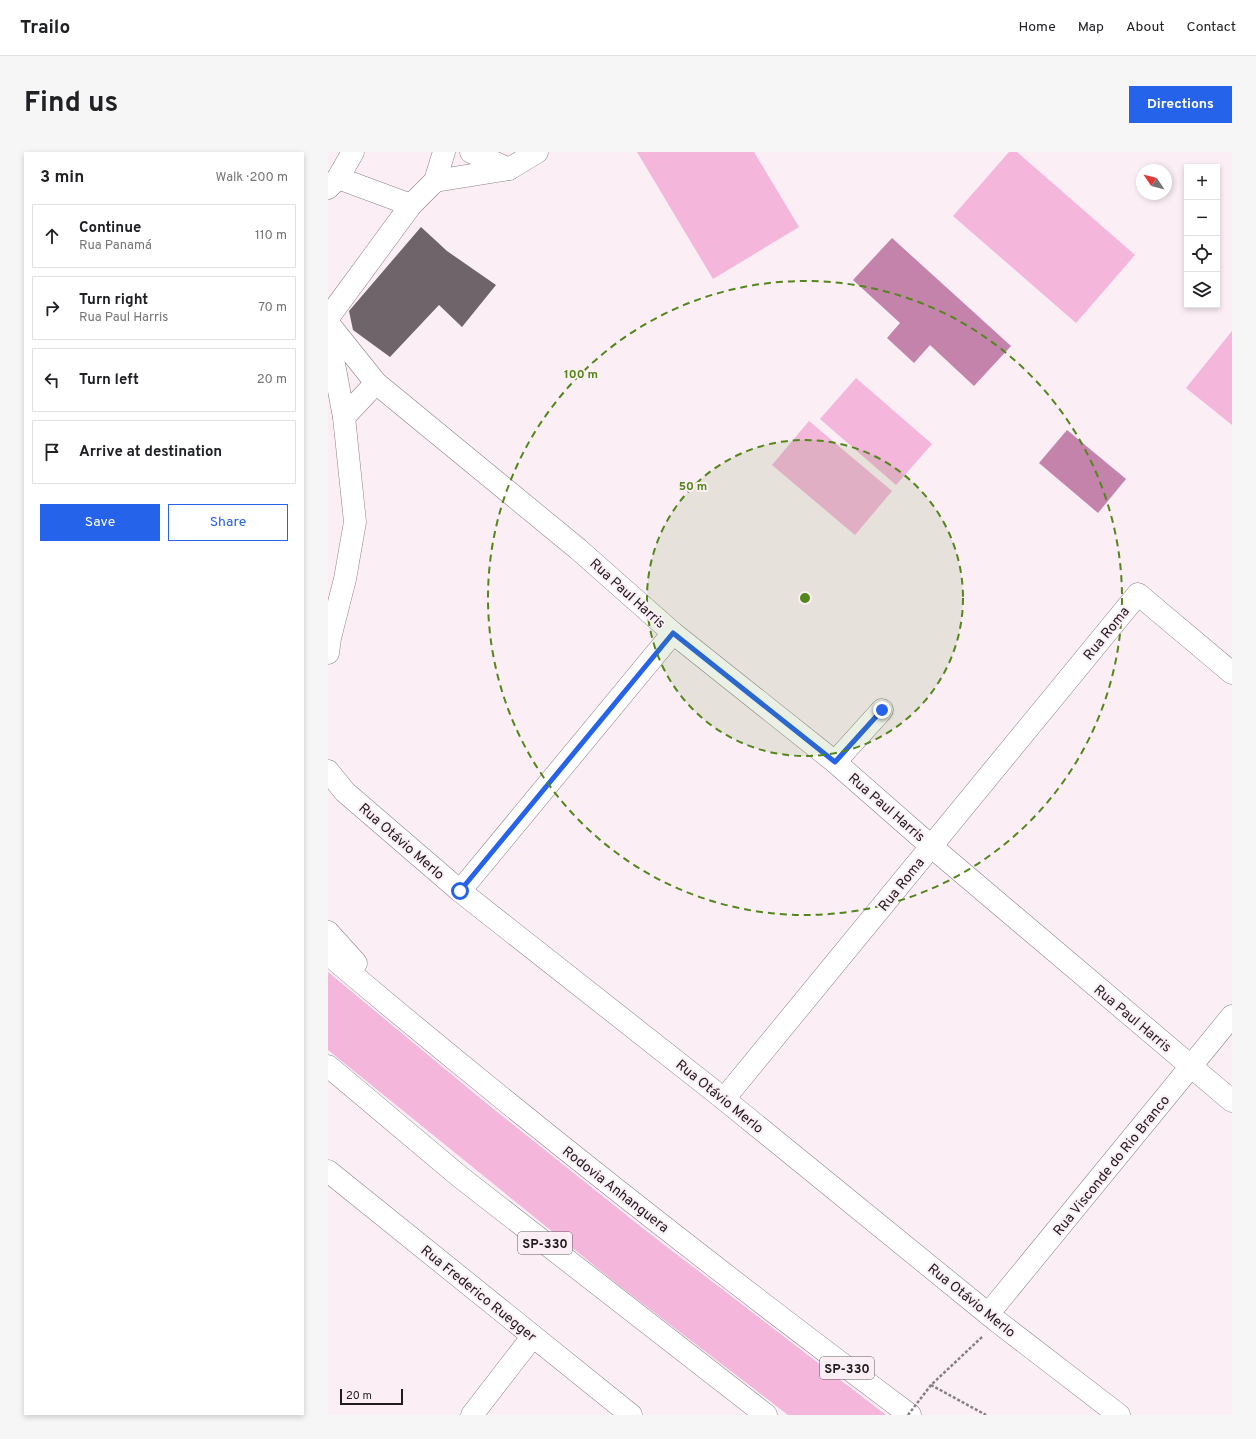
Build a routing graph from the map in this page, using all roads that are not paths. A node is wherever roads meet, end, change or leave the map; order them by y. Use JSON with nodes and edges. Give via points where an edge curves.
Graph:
{"nodes":[{"id":1,"x":352,"y":152,"type":"edge"},
{"id":2,"x":444,"y":152,"type":"edge"},
{"id":3,"x":471,"y":152,"type":"edge"},
{"id":4,"x":537,"y":152,"type":"edge"},
{"id":5,"x":509,"y":169,"type":"junction"},
{"id":6,"x":436,"y":182,"type":"junction"},
{"id":7,"x":333,"y":183,"type":"edge"},
{"id":8,"x":411,"y":205,"type":"junction"},
{"id":9,"x":328,"y":318,"type":"edge"},
{"id":10,"x":328,"y":323,"type":"edge"},
{"id":11,"x":328,"y":332,"type":"edge"},
{"id":12,"x":376,"y":383,"type":"junction"},
{"id":13,"x":344,"y":417,"type":"junction"},
{"id":14,"x":673,"y":633,"type":"junction"},
{"id":15,"x":328,"y":653,"type":"edge"},
{"id":16,"x":1232,"y":673,"type":"edge"},
{"id":17,"x":882,"y":710,"type":"dead end"},
{"id":18,"x":835,"y":762,"type":"junction"},
{"id":19,"x":328,"y":771,"type":"edge"},
{"id":20,"x":932,"y":847,"type":"junction"},
{"id":21,"x":460,"y":891,"type":"junction"},
{"id":22,"x":328,"y":932,"type":"edge"},
{"id":23,"x":328,"y":954,"type":"edge"},
{"id":24,"x":1232,"y":1016,"type":"edge"},
{"id":25,"x":328,"y":1066,"type":"edge"},
{"id":26,"x":1192,"y":1067,"type":"junction"},
{"id":27,"x":724,"y":1099,"type":"junction"},
{"id":28,"x":1232,"y":1101,"type":"edge"},
{"id":29,"x":515,"y":1110,"type":"junction"},
{"id":30,"x":328,"y":1171,"type":"edge"},
{"id":31,"x":994,"y":1318,"type":"junction"},
{"id":32,"x":533,"y":1336,"type":"junction"},
{"id":33,"x":472,"y":1415,"type":"edge"},
{"id":34,"x":630,"y":1415,"type":"edge"},
{"id":35,"x":766,"y":1415,"type":"edge"},
{"id":36,"x":909,"y":1415,"type":"edge"},
{"id":37,"x":1119,"y":1415,"type":"edge"}],
"edges":[{"from":1,"to":7,"type":"main road"},
{"from":2,"to":6,"type":"main road"},
{"from":3,"to":5,"type":"main road"},
{"from":4,"to":5,"type":"main road"},
{"from":5,"to":6,"type":"main road"},
{"from":6,"to":8,"type":"main road"},
{"from":7,"to":8,"type":"main road"},
{"from":8,"to":9,"type":"main road"},
{"from":10,"to":12,"type":"main road","name":"Rua Paul Harris"},
{"from":11,"to":13,"type":"main road"},
{"from":12,"to":13,"type":"main road"},
{"from":12,"to":14,"type":"main road","name":"Rua Paul Harris","via":[[578,549]]},
{"from":13,"to":15,"type":"main road","via":[[355,522]]},
{"from":14,"to":18,"type":"main road","name":"Rua Paul Harris"},
{"from":14,"to":21,"type":"main road"},
{"from":16,"to":20,"type":"main road","name":"Rua Roma","via":[[1138,594]]},
{"from":17,"to":18,"type":"main road"},
{"from":18,"to":20,"type":"main road","name":"Rua Paul Harris"},
{"from":19,"to":21,"type":"main road","name":"Rua Otávio Merlo","via":[[345,792]]},
{"from":20,"to":26,"type":"main road","name":"Rua Paul Harris"},
{"from":20,"to":27,"type":"main road","name":"Rua Roma"},
{"from":21,"to":27,"type":"main road","name":"Rua Otávio Merlo"},
{"from":22,"to":29,"type":"main road","via":[[362,970]]},
{"from":23,"to":29,"type":"main road","name":"Rodovia Anhanguera","number":"SP-330"},
{"from":24,"to":26,"type":"main road","name":"Rua Visconde do Rio Branco"},
{"from":25,"to":35,"type":"main road","number":"SP-330","via":[[459,1176]]},
{"from":26,"to":28,"type":"main road","name":"Rua Paul Harris"},
{"from":26,"to":31,"type":"main road","name":"Rua Visconde do Rio Branco"},
{"from":27,"to":31,"type":"main road","name":"Rua Otávio Merlo"},
{"from":29,"to":36,"type":"main road","name":"Rodovia Anhanguera","number":"SP-330"},
{"from":30,"to":32,"type":"main road","name":"Rua Frederico Ruegger"},
{"from":31,"to":37,"type":"main road","name":"Rua Otávio Merlo"},
{"from":32,"to":33,"type":"main road"},
{"from":32,"to":34,"type":"main road","name":"Rua Frederico Ruegger"}]}
